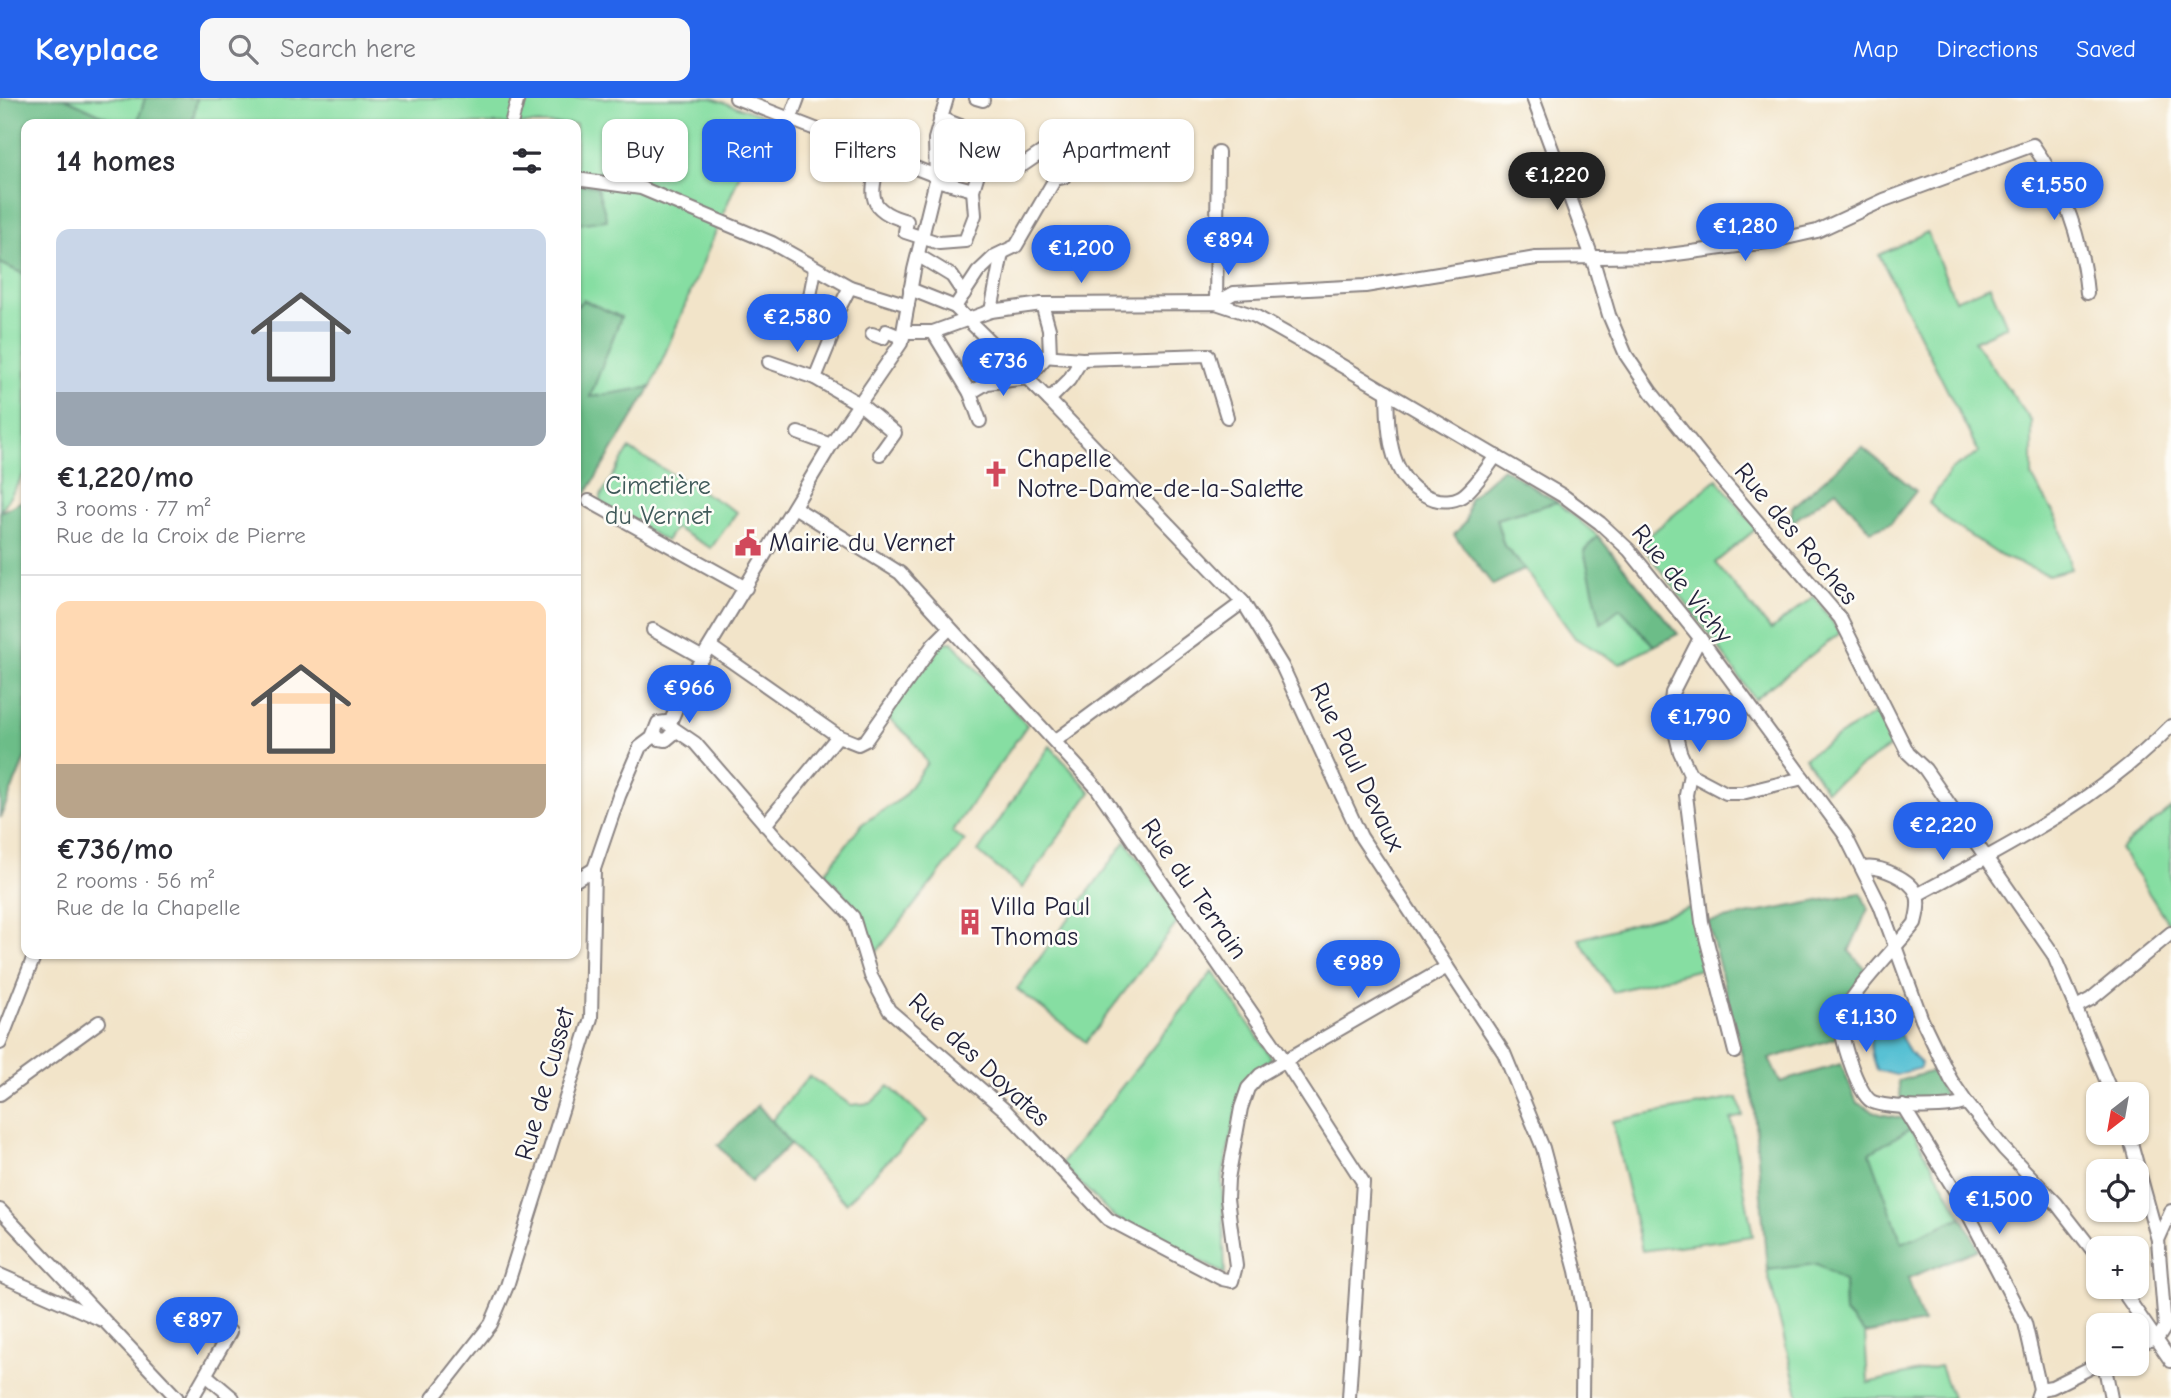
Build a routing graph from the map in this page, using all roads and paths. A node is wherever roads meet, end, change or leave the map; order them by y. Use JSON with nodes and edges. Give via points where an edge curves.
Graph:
{"nodes":[{"id":1,"x":518,"y":98,"type":"edge"},
{"id":2,"x":736,"y":98,"type":"edge"},
{"id":3,"x":798,"y":98,"type":"edge"},
{"id":4,"x":947,"y":98,"type":"edge"},
{"id":5,"x":1533,"y":98,"type":"edge"},
{"id":6,"x":791,"y":117,"type":"junction"},
{"id":7,"x":940,"y":118,"type":"joint"},
{"id":8,"x":512,"y":119,"type":"edge"},
{"id":9,"x":944,"y":119,"type":"edge"},
{"id":10,"x":810,"y":125,"type":"edge"},
{"id":11,"x":1218,"y":152,"type":"dead end"},
{"id":12,"x":581,"y":180,"type":"edge"},
{"id":13,"x":874,"y":182,"type":"edge"},
{"id":14,"x":935,"y":182,"type":"edge"},
{"id":15,"x":948,"y":182,"type":"edge"},
{"id":16,"x":975,"y":182,"type":"edge"},
{"id":17,"x":1053,"y":182,"type":"edge"},
{"id":18,"x":973,"y":190,"type":"junction"},
{"id":19,"x":923,"y":241,"type":"junction"},
{"id":20,"x":1002,"y":253,"type":"junction"},
{"id":21,"x":919,"y":256,"type":"junction"},
{"id":22,"x":1592,"y":257,"type":"junction"},
{"id":23,"x":815,"y":269,"type":"junction"},
{"id":24,"x":850,"y":287,"type":"junction"},
{"id":25,"x":910,"y":289,"type":"junction"},
{"id":26,"x":1251,"y":293,"type":"junction"},
{"id":27,"x":2087,"y":293,"type":"dead end"},
{"id":28,"x":964,"y":294,"type":"junction"},
{"id":29,"x":1042,"y":303,"type":"junction"},
{"id":30,"x":1216,"y":303,"type":"junction"},
{"id":31,"x":908,"y":305,"type":"junction"},
{"id":32,"x":955,"y":307,"type":"junction"},
{"id":33,"x":991,"y":312,"type":"junction"},
{"id":34,"x":1244,"y":312,"type":"junction"},
{"id":35,"x":965,"y":318,"type":"junction"},
{"id":36,"x":829,"y":328,"type":"junction"},
{"id":37,"x":933,"y":332,"type":"junction"},
{"id":38,"x":872,"y":334,"type":"dead end"},
{"id":39,"x":904,"y":335,"type":"junction"},
{"id":40,"x":1049,"y":356,"type":"junction"},
{"id":41,"x":1082,"y":359,"type":"junction"},
{"id":42,"x":1008,"y":360,"type":"junction"},
{"id":43,"x":769,"y":362,"type":"dead end"},
{"id":44,"x":815,"y":378,"type":"junction"},
{"id":45,"x":1027,"y":378,"type":"junction"},
{"id":46,"x":1387,"y":392,"type":"junction"},
{"id":47,"x":970,"y":393,"type":"junction"},
{"id":48,"x":1049,"y":400,"type":"junction"},
{"id":49,"x":861,"y":405,"type":"junction"},
{"id":50,"x":1227,"y":417,"type":"dead end"},
{"id":51,"x":980,"y":421,"type":"dead end"},
{"id":52,"x":798,"y":433,"type":"dead end"},
{"id":53,"x":831,"y":445,"type":"junction"},
{"id":54,"x":880,"y":454,"type":"dead end"},
{"id":55,"x":1496,"y":456,"type":"junction"},
{"id":56,"x":590,"y":501,"type":"dead end"},
{"id":57,"x":794,"y":507,"type":"junction"},
{"id":58,"x":746,"y":588,"type":"junction"},
{"id":59,"x":1243,"y":603,"type":"junction"},
{"id":60,"x":949,"y":629,"type":"junction"},
{"id":61,"x":653,"y":630,"type":"dead end"},
{"id":62,"x":1700,"y":638,"type":"junction"},
{"id":63,"x":711,"y":646,"type":"junction"},
{"id":64,"x":704,"y":658,"type":"junction"},
{"id":65,"x":2171,"y":726,"type":"edge"},
{"id":66,"x":665,"y":731,"type":"junction"},
{"id":67,"x":838,"y":736,"type":"junction"},
{"id":68,"x":1055,"y":741,"type":"junction"},
{"id":69,"x":1690,"y":774,"type":"junction"},
{"id":70,"x":1803,"y":778,"type":"junction"},
{"id":71,"x":765,"y":825,"type":"junction"},
{"id":72,"x":1985,"y":858,"type":"junction"},
{"id":73,"x":1864,"y":868,"type":"junction"},
{"id":74,"x":594,"y":869,"type":"junction"},
{"id":75,"x":581,"y":877,"type":"edge"},
{"id":76,"x":1917,"y":895,"type":"junction"},
{"id":77,"x":2171,"y":933,"type":"edge"},
{"id":78,"x":1896,"y":949,"type":"junction"},
{"id":79,"x":33,"y":959,"type":"edge"},
{"id":80,"x":1447,"y":967,"type":"junction"},
{"id":81,"x":2076,"y":1007,"type":"junction"},
{"id":82,"x":99,"y":1023,"type":"dead end"},
{"id":83,"x":0,"y":1043,"type":"edge"},
{"id":84,"x":1735,"y":1052,"type":"dead end"},
{"id":85,"x":1285,"y":1061,"type":"junction"},
{"id":86,"x":2107,"y":1082,"type":"edge"},
{"id":87,"x":0,"y":1094,"type":"edge"},
{"id":88,"x":1966,"y":1102,"type":"junction"},
{"id":89,"x":1903,"y":1106,"type":"junction"},
{"id":90,"x":2132,"y":1145,"type":"edge"},
{"id":91,"x":0,"y":1210,"type":"edge"},
{"id":92,"x":2171,"y":1211,"type":"edge"},
{"id":93,"x":2158,"y":1240,"type":"junction"},
{"id":94,"x":2086,"y":1242,"type":"edge"},
{"id":95,"x":0,"y":1275,"type":"edge"},
{"id":96,"x":2128,"y":1299,"type":"edge"},
{"id":97,"x":104,"y":1320,"type":"junction"},
{"id":98,"x":230,"y":1332,"type":"dead end"},
{"id":99,"x":2156,"y":1337,"type":"junction"},
{"id":100,"x":2149,"y":1340,"type":"edge"},
{"id":101,"x":2171,"y":1361,"type":"edge"},
{"id":102,"x":2086,"y":1371,"type":"edge"},
{"id":103,"x":206,"y":1375,"type":"junction"},
{"id":104,"x":2105,"y":1376,"type":"edge"},
{"id":105,"x":2038,"y":1393,"type":"edge"},
{"id":106,"x":177,"y":1398,"type":"edge"},
{"id":107,"x":192,"y":1398,"type":"edge"},
{"id":108,"x":233,"y":1398,"type":"edge"},
{"id":109,"x":433,"y":1398,"type":"edge"},
{"id":110,"x":1349,"y":1398,"type":"edge"},
{"id":111,"x":1582,"y":1398,"type":"edge"},
{"id":112,"x":2111,"y":1398,"type":"edge"}],
"edges":[{"from":1,"to":8,"type":"street"},
{"from":2,"to":6,"type":"street"},
{"from":3,"to":6,"type":"street"},
{"from":4,"to":7,"type":"street"},
{"from":5,"to":22,"type":"street","name":"Rue des Roches"},
{"from":6,"to":10,"type":"street"},
{"from":7,"to":9,"type":"street"},
{"from":11,"to":30,"type":"street"},
{"from":12,"to":23,"type":"street","via":[[641,188],[727,221]]},
{"from":13,"to":19,"type":"street","via":[[873,201],[889,216],[908,220],[905,232]]},
{"from":14,"to":19,"type":"street"},
{"from":15,"to":18,"type":"street"},
{"from":16,"to":18,"type":"street"},
{"from":17,"to":20,"type":"street","via":[[1016,246]]},
{"from":18,"to":19,"type":"street","via":[[975,215],[965,241]]},
{"from":19,"to":21,"type":"street"},
{"from":20,"to":28,"type":"street","via":[[978,272]]},
{"from":20,"to":33,"type":"street"},
{"from":21,"to":25,"type":"street"},
{"from":21,"to":28,"type":"street","via":[[953,276]]},
{"from":22,"to":26,"type":"street","via":[[1536,258],[1365,286]]},
{"from":22,"to":27,"type":"street","via":[[1710,252],[1817,231],[1884,200],[2033,145],[2068,210],[2084,259]]},
{"from":22,"to":72,"type":"street","name":"Rue des Roches","via":[[1626,355],[1714,471],[1840,618],[1908,752],[1925,769]]},
{"from":23,"to":24,"type":"street"},
{"from":23,"to":36,"type":"street","via":[[805,323]]},
{"from":24,"to":31,"type":"street"},
{"from":24,"to":36,"type":"street"},
{"from":25,"to":31,"type":"street"},
{"from":25,"to":32,"type":"street"},
{"from":26,"to":30,"type":"street","via":[[1234,293]]},
{"from":26,"to":34,"type":"street"},
{"from":28,"to":32,"type":"street"},
{"from":29,"to":30,"type":"street","name":"Rue de Vichy"},
{"from":29,"to":33,"type":"street","name":"Rue de Vichy"},
{"from":29,"to":40,"type":"street"},
{"from":30,"to":34,"type":"street","name":"Rue de Vichy"},
{"from":31,"to":39,"type":"street"},
{"from":32,"to":35,"type":"street","name":"Rue Paul Devaux"},
{"from":33,"to":35,"type":"street","name":"Rue de Vichy"},
{"from":34,"to":46,"type":"street","name":"Rue de Vichy"},
{"from":35,"to":37,"type":"street","name":"Rue de Vichy"},
{"from":35,"to":42,"type":"street","name":"Rue Paul Devaux"},
{"from":36,"to":44,"type":"street","via":[[831,339]]},
{"from":37,"to":39,"type":"street"},
{"from":37,"to":47,"type":"street"},
{"from":38,"to":39,"type":"street","via":[[883,338],[886,331]]},
{"from":39,"to":49,"type":"street","name":"Rue de Cusset"},
{"from":40,"to":41,"type":"street"},
{"from":40,"to":42,"type":"street","via":[[1017,354]]},
{"from":40,"to":45,"type":"street"},
{"from":41,"to":48,"type":"street"},
{"from":41,"to":50,"type":"street","via":[[1208,355]]},
{"from":42,"to":45,"type":"street","name":"Rue Paul Devaux"},
{"from":43,"to":44,"type":"street"},
{"from":44,"to":49,"type":"street"},
{"from":45,"to":47,"type":"street","via":[[988,383]]},
{"from":45,"to":48,"type":"street","name":"Rue Paul Devaux"},
{"from":46,"to":55,"type":"street","name":"Rue de Vichy"},
{"from":46,"to":55,"type":"street","via":[[1388,438],[1398,469],[1424,496],[1452,500],[1464,495]]},
{"from":47,"to":51,"type":"street"},
{"from":48,"to":59,"type":"street","name":"Rue Paul Devaux"},
{"from":49,"to":53,"type":"street","name":"Rue de Cusset"},
{"from":49,"to":54,"type":"street","via":[[895,433]]},
{"from":52,"to":53,"type":"street"},
{"from":53,"to":57,"type":"street","name":"Rue de Cusset"},
{"from":55,"to":62,"type":"street","name":"Rue de Vichy","via":[[1600,523],[1657,582]]},
{"from":56,"to":58,"type":"street"},
{"from":57,"to":58,"type":"street","name":"Rue de Cusset"},
{"from":57,"to":60,"type":"street","name":"Rue du Terrain","via":[[900,573]]},
{"from":58,"to":63,"type":"street","name":"Rue de Cusset"},
{"from":59,"to":68,"type":"street"},
{"from":59,"to":80,"type":"street","name":"Rue Paul Devaux","via":[[1282,666],[1361,837]]},
{"from":60,"to":67,"type":"street","via":[[866,740],[858,744]]},
{"from":60,"to":68,"type":"street","name":"Rue du Terrain"},
{"from":61,"to":64,"type":"street"},
{"from":62,"to":69,"type":"street","via":[[1672,693],[1670,711]]},
{"from":62,"to":70,"type":"street","name":"Rue de Vichy"},
{"from":63,"to":64,"type":"street","name":"Rue de Cusset"},
{"from":63,"to":67,"type":"street"},
{"from":64,"to":66,"type":"street","name":"Rue de Cusset"},
{"from":65,"to":72,"type":"street","via":[[2134,763],[2070,811]]},
{"from":66,"to":71,"type":"street","name":"Rue des Doyates","via":[[701,750]]},
{"from":66,"to":74,"type":"street","name":"Rue de Cusset","via":[[640,747]]},
{"from":67,"to":71,"type":"street"},
{"from":68,"to":85,"type":"street","name":"Rue du Terrain","via":[[1097,788]]},
{"from":69,"to":70,"type":"street","via":[[1726,793]]},
{"from":69,"to":84,"type":"street","via":[[1686,795],[1702,922]]},
{"from":70,"to":73,"type":"street","name":"Rue de Vichy"},
{"from":71,"to":85,"type":"street","name":"Rue des Doyates","via":[[853,917],[871,976],[889,1010],[1006,1111],[1108,1219],[1222,1279],[1232,1281],[1236,1266],[1227,1199],[1241,1108],[1248,1088]]},
{"from":72,"to":76,"type":"street"},
{"from":72,"to":81,"type":"street","name":"Rue des Roches","via":[[2053,954]]},
{"from":73,"to":76,"type":"street","via":[[1894,875]]},
{"from":73,"to":78,"type":"street","name":"Rue de Vichy"},
{"from":74,"to":75,"type":"street"},
{"from":74,"to":109,"type":"street","name":"Rue de Cusset","via":[[591,1018],[581,1056],[491,1324]]},
{"from":76,"to":78,"type":"street","via":[[1915,923]]},
{"from":77,"to":81,"type":"street"},
{"from":78,"to":88,"type":"street","name":"Rue de Vichy","via":[[1922,1020]]},
{"from":78,"to":89,"type":"street","via":[[1850,1002],[1841,1032],[1868,1099],[1882,1107]]},
{"from":79,"to":83,"type":"street"},
{"from":80,"to":85,"type":"street"},
{"from":80,"to":111,"type":"street","name":"Rue Paul Devaux","via":[[1504,1053],[1549,1165],[1583,1308]]},
{"from":81,"to":86,"type":"street","name":"Rue des Roches"},
{"from":82,"to":87,"type":"street"},
{"from":85,"to":110,"type":"street","name":"Rue du Terrain","via":[[1363,1182]]},
{"from":88,"to":89,"type":"street"},
{"from":88,"to":94,"type":"street","name":"Rue de Vichy"},
{"from":89,"to":105,"type":"street","via":[[1962,1202],[2025,1323]]},
{"from":90,"to":93,"type":"street"},
{"from":91,"to":97,"type":"street"},
{"from":92,"to":93,"type":"street"},
{"from":93,"to":99,"type":"street","via":[[2165,1327]]},
{"from":95,"to":97,"type":"street"},
{"from":96,"to":99,"type":"street"},
{"from":97,"to":106,"type":"street"},
{"from":98,"to":103,"type":"street"},
{"from":99,"to":100,"type":"street"},
{"from":99,"to":101,"type":"street"},
{"from":102,"to":105,"type":"street"},
{"from":103,"to":107,"type":"street"},
{"from":103,"to":108,"type":"street"},
{"from":104,"to":112,"type":"street"}]}
